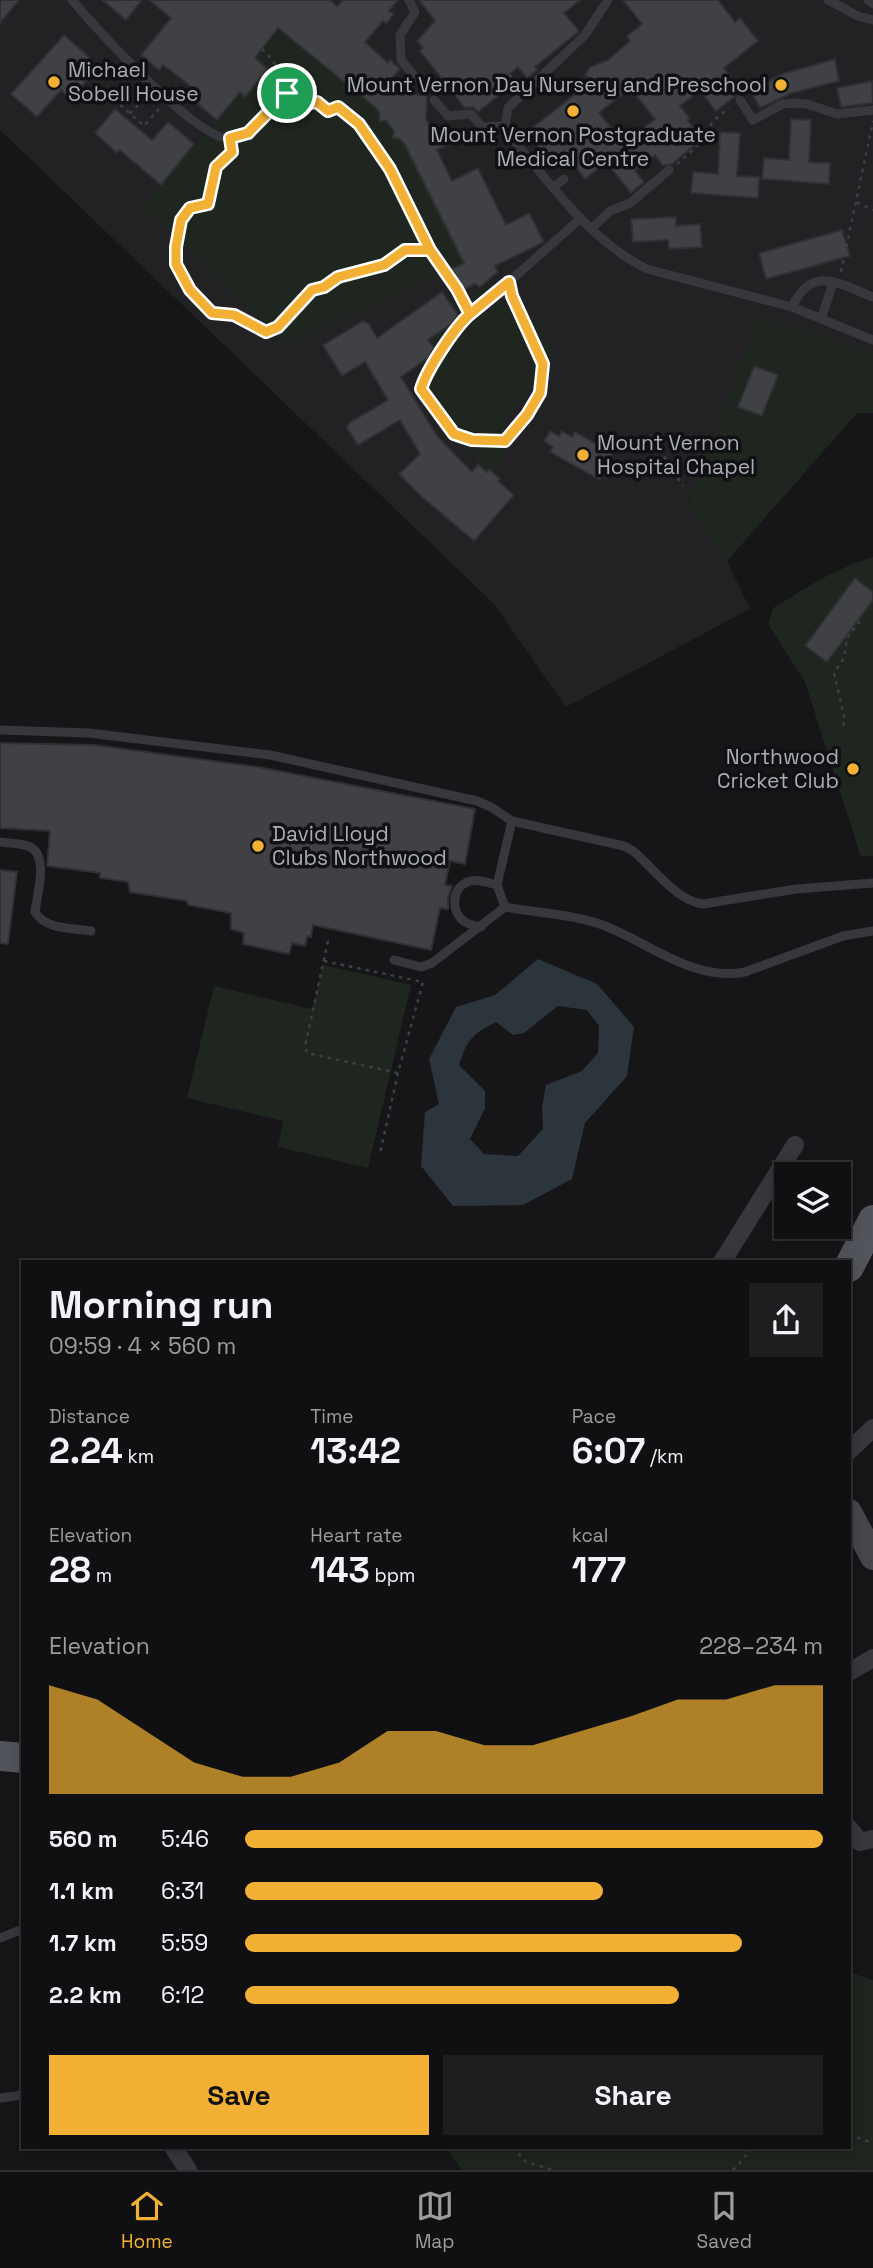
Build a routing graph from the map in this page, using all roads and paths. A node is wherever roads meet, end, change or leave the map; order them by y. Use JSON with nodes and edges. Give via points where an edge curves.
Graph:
{"nodes":[{"id":1,"x":72,"y":0,"type":"edge"},
{"id":2,"x":409,"y":0,"type":"edge"},
{"id":3,"x":608,"y":0,"type":"edge"},
{"id":4,"x":828,"y":0,"type":"edge"},
{"id":5,"x":868,"y":0,"type":"edge"},
{"id":6,"x":873,"y":5,"type":"edge"},
{"id":7,"x":873,"y":20,"type":"edge"},
{"id":8,"x":262,"y":49,"type":"dead end"},
{"id":9,"x":478,"y":60,"type":"dead end"},
{"id":10,"x":416,"y":78,"type":"dead end"},
{"id":11,"x":95,"y":82,"type":"dead end"},
{"id":12,"x":531,"y":85,"type":"junction"},
{"id":13,"x":155,"y":86,"type":"junction"},
{"id":14,"x":287,"y":93,"type":"junction"},
{"id":15,"x":168,"y":99,"type":"junction"},
{"id":16,"x":434,"y":100,"type":"dead end"},
{"id":17,"x":740,"y":100,"type":"joint"},
{"id":18,"x":274,"y":105,"type":"joint"},
{"id":19,"x":873,"y":110,"type":"edge"},
{"id":20,"x":130,"y":114,"type":"junction"},
{"id":21,"x":873,"y":121,"type":"edge"},
{"id":22,"x":505,"y":126,"type":"junction"},
{"id":23,"x":230,"y":138,"type":"junction"},
{"id":24,"x":669,"y":170,"type":"joint"},
{"id":25,"x":564,"y":179,"type":"dead end"},
{"id":26,"x":554,"y":187,"type":"junction"},
{"id":27,"x":856,"y":202,"type":"junction"},
{"id":28,"x":873,"y":210,"type":"edge"},
{"id":29,"x":580,"y":218,"type":"junction"},
{"id":30,"x":591,"y":229,"type":"junction"},
{"id":31,"x":430,"y":250,"type":"junction"},
{"id":32,"x":509,"y":282,"type":"junction"},
{"id":33,"x":836,"y":283,"type":"junction"},
{"id":34,"x":512,"y":296,"type":"junction"},
{"id":35,"x":873,"y":298,"type":"edge"},
{"id":36,"x":525,"y":305,"type":"dead end"},
{"id":37,"x":792,"y":307,"type":"junction"},
{"id":38,"x":470,"y":314,"type":"junction"},
{"id":39,"x":821,"y":319,"type":"junction"},
{"id":40,"x":873,"y":340,"type":"edge"},
{"id":41,"x":650,"y":435,"type":"dead end"},
{"id":42,"x":683,"y":486,"type":"dead end"},
{"id":43,"x":860,"y":621,"type":"dead end"},
{"id":44,"x":843,"y":726,"type":"dead end"},
{"id":45,"x":0,"y":730,"type":"edge"},
{"id":46,"x":512,"y":821,"type":"junction"},
{"id":47,"x":0,"y":842,"type":"edge"},
{"id":48,"x":873,"y":883,"type":"edge"},
{"id":49,"x":497,"y":885,"type":"junction"},
{"id":50,"x":505,"y":907,"type":"junction"},
{"id":51,"x":481,"y":927,"type":"junction"},
{"id":52,"x":92,"y":930,"type":"dead end"},
{"id":53,"x":873,"y":931,"type":"edge"},
{"id":54,"x":328,"y":942,"type":"dead end"},
{"id":55,"x":394,"y":960,"type":"dead end"},
{"id":56,"x":324,"y":961,"type":"junction"},
{"id":57,"x":398,"y":1073,"type":"junction"},
{"id":58,"x":795,"y":1145,"type":"dead end"},
{"id":59,"x":380,"y":1153,"type":"dead end"},
{"id":60,"x":873,"y":1220,"type":"edge"},
{"id":61,"x":723,"y":1260,"type":"edge"},
{"id":62,"x":851,"y":1262,"type":"edge"},
{"id":63,"x":873,"y":1428,"type":"edge"},
{"id":64,"x":851,"y":1449,"type":"edge"},
{"id":65,"x":851,"y":1516,"type":"edge"},
{"id":66,"x":873,"y":1557,"type":"edge"},
{"id":67,"x":873,"y":1658,"type":"edge"},
{"id":68,"x":851,"y":1671,"type":"edge"},
{"id":69,"x":0,"y":1756,"type":"edge"},
{"id":70,"x":21,"y":1758,"type":"edge"},
{"id":71,"x":851,"y":1831,"type":"edge"},
{"id":72,"x":873,"y":1839,"type":"edge"},
{"id":73,"x":21,"y":1930,"type":"edge"},
{"id":74,"x":0,"y":1938,"type":"edge"},
{"id":75,"x":21,"y":2095,"type":"edge"},
{"id":76,"x":0,"y":2098,"type":"edge"},
{"id":77,"x":851,"y":2136,"type":"edge"},
{"id":78,"x":873,"y":2143,"type":"edge"},
{"id":79,"x":174,"y":2149,"type":"edge"},
{"id":80,"x":515,"y":2149,"type":"edge"},
{"id":81,"x":752,"y":2149,"type":"edge"},
{"id":82,"x":526,"y":2162,"type":"junction"},
{"id":83,"x":188,"y":2170,"type":"edge"},
{"id":84,"x":525,"y":2170,"type":"edge"},
{"id":85,"x":554,"y":2170,"type":"edge"},
{"id":86,"x":733,"y":2170,"type":"edge"}],
"edges":[{"from":1,"to":13,"type":"lane","via":[[120,55]]},
{"from":2,"to":10,"type":"lane","via":[[415,12],[400,35],[401,60]]},
{"from":3,"to":12,"type":"lane","via":[[585,35]]},
{"from":4,"to":7,"type":"lane"},
{"from":5,"to":6,"type":"lane"},
{"from":8,"to":14,"type":"path","via":[[273,60]]},
{"from":9,"to":12,"type":"path"},
{"from":11,"to":20,"type":"path"},
{"from":12,"to":22,"type":"lane","via":[[508,108]]},
{"from":13,"to":15,"type":"lane"},
{"from":13,"to":20,"type":"path"},
{"from":14,"to":18,"type":"path"},
{"from":14,"to":31,"type":"path","via":[[301,104],[317,102],[328,111],[338,107],[359,124],[390,169]]},
{"from":15,"to":20,"type":"path","via":[[144,126]]},
{"from":15,"to":23,"type":"lane","via":[[212,134]]},
{"from":16,"to":22,"type":"lane","via":[[448,116],[471,114],[482,127]]},
{"from":17,"to":19,"type":"lane","via":[[753,120],[783,104],[807,104],[837,114]]},
{"from":17,"to":24,"type":"path","via":[[719,114],[694,149]]},
{"from":18,"to":23,"type":"lane","via":[[248,133]]},
{"from":21,"to":27,"type":"path"},
{"from":22,"to":26,"type":"lane"},
{"from":23,"to":31,"type":"path","via":[[232,152],[216,167],[208,204],[190,208],[181,220],[176,247],[176,264],[190,290],[212,313],[234,315],[266,332],[278,327],[312,290],[338,277],[384,265],[405,250]]},
{"from":24,"to":30,"type":"lane"},
{"from":25,"to":26,"type":"lane"},
{"from":26,"to":29,"type":"lane"},
{"from":27,"to":28,"type":"path"},
{"from":27,"to":33,"type":"path"},
{"from":29,"to":30,"type":"lane"},
{"from":29,"to":32,"type":"lane"},
{"from":30,"to":37,"type":"lane","via":[[647,269]]},
{"from":31,"to":38,"type":"path"},
{"from":32,"to":34,"type":"lane"},
{"from":32,"to":38,"type":"lane"},
{"from":33,"to":35,"type":"lane"},
{"from":33,"to":37,"type":"lane","via":[[824,280],[806,286]]},
{"from":33,"to":39,"type":"lane"},
{"from":34,"to":36,"type":"lane"},
{"from":34,"to":38,"type":"lane","via":[[543,364],[540,393],[505,441],[454,434],[421,389],[436,358]]},
{"from":37,"to":39,"type":"lane"},
{"from":39,"to":40,"type":"lane"},
{"from":41,"to":42,"type":"path"},
{"from":43,"to":44,"type":"path","via":[[847,639],[844,658],[834,673]]},
{"from":45,"to":46,"type":"lane","via":[[89,733],[270,755],[477,802]]},
{"from":46,"to":48,"type":"lane","via":[[624,846],[690,902]]},
{"from":46,"to":49,"type":"lane"},
{"from":47,"to":52,"type":"lane","via":[[27,845],[40,859],[35,912],[39,918],[46,924]]},
{"from":49,"to":50,"type":"lane"},
{"from":49,"to":51,"type":"lane","via":[[471,880],[457,893],[455,909],[460,917]]},
{"from":50,"to":51,"type":"lane"},
{"from":50,"to":53,"type":"lane","via":[[604,926],[692,968],[720,974],[745,972],[842,936]]},
{"from":51,"to":55,"type":"lane","via":[[432,963],[421,967]]},
{"from":54,"to":56,"type":"path"},
{"from":56,"to":57,"type":"path","via":[[307,1053]]},
{"from":56,"to":57,"type":"path","via":[[423,982]]},
{"from":57,"to":59,"type":"path"},
{"from":58,"to":61,"type":"street"},
{"from":60,"to":62,"type":"main road"},
{"from":63,"to":64,"type":"street"},
{"from":65,"to":66,"type":"street"},
{"from":67,"to":68,"type":"street"},
{"from":69,"to":70,"type":"main road"},
{"from":71,"to":72,"type":"street","via":[[860,1842]]},
{"from":73,"to":74,"type":"lane"},
{"from":75,"to":76,"type":"lane"},
{"from":77,"to":78,"type":"path"},
{"from":79,"to":83,"type":"street"},
{"from":80,"to":82,"type":"path"},
{"from":81,"to":86,"type":"path"},
{"from":82,"to":84,"type":"path"},
{"from":82,"to":85,"type":"path"}]}
